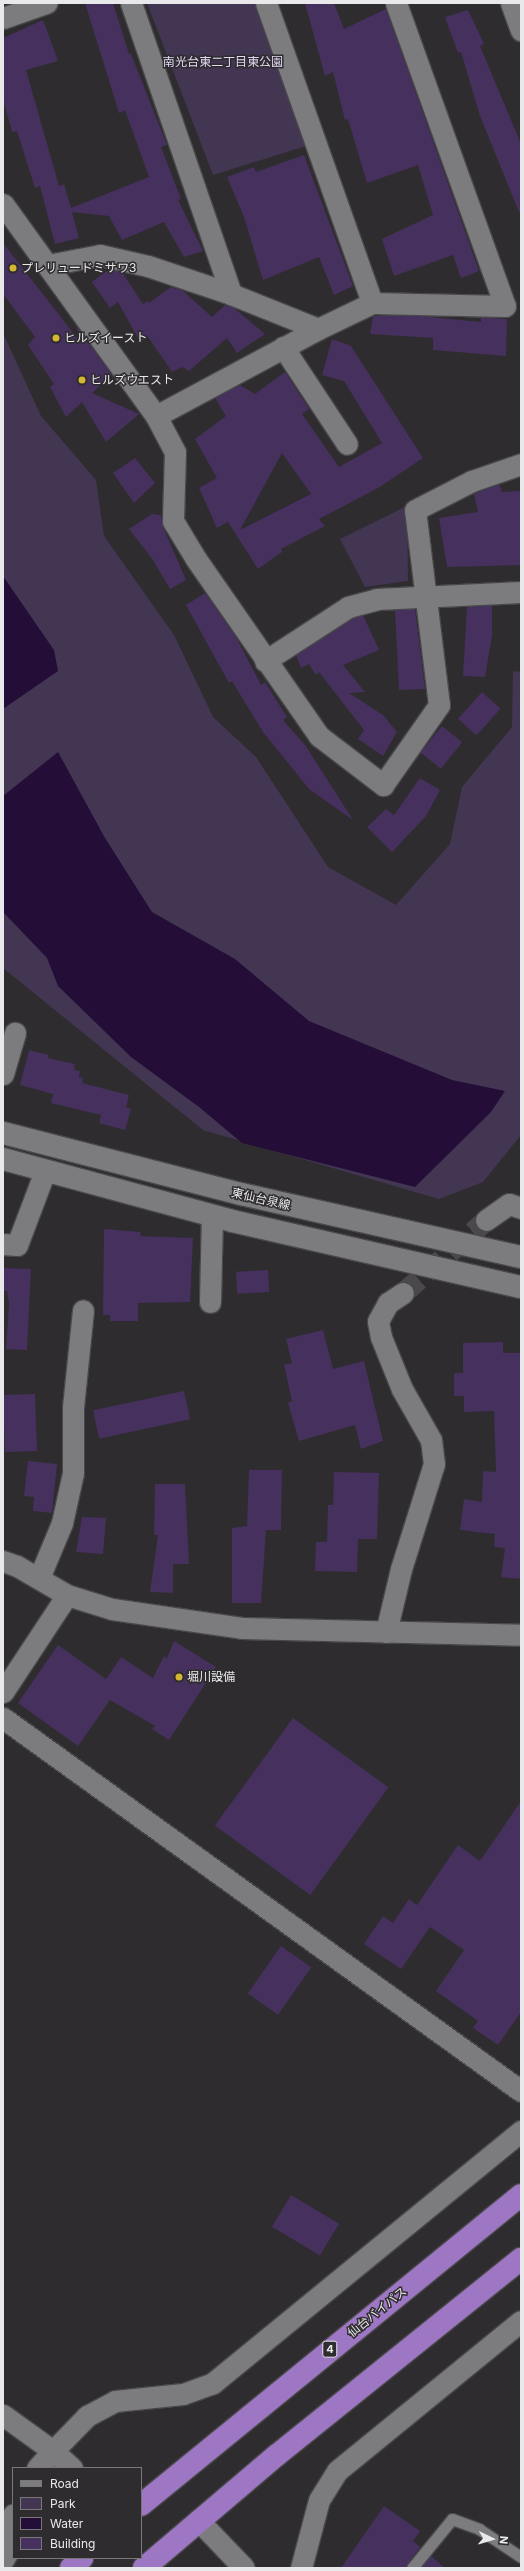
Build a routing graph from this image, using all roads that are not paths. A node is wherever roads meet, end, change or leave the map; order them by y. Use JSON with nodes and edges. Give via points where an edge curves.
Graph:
{"nodes":[{"id":1,"x":131,"y":3,"type":"edge"},
{"id":2,"x":266,"y":3,"type":"edge"},
{"id":3,"x":396,"y":3,"type":"edge"},
{"id":4,"x":511,"y":3,"type":"edge"},
{"id":5,"x":41,"y":4,"type":"edge"},
{"id":6,"x":3,"y":18,"type":"edge"},
{"id":7,"x":521,"y":30,"type":"edge"},
{"id":8,"x":3,"y":204,"type":"edge"},
{"id":9,"x":48,"y":265,"type":"junction"},
{"id":10,"x":231,"y":294,"type":"junction"},
{"id":11,"x":372,"y":303,"type":"junction"},
{"id":12,"x":318,"y":329,"type":"junction"},
{"id":13,"x":283,"y":347,"type":"junction"},
{"id":14,"x":156,"y":416,"type":"junction"},
{"id":15,"x":347,"y":444,"type":"dead end"},
{"id":16,"x":521,"y":464,"type":"edge"},
{"id":17,"x":521,"y":592,"type":"edge"},
{"id":18,"x":426,"y":597,"type":"junction"},
{"id":19,"x":265,"y":661,"type":"junction"},
{"id":20,"x":15,"y":1032,"type":"dead end"},
{"id":21,"x":3,"y":1074,"type":"edge"},
{"id":22,"x":3,"y":1133,"type":"edge"},
{"id":23,"x":3,"y":1159,"type":"edge"},
{"id":24,"x":44,"y":1171,"type":"junction"},
{"id":25,"x":521,"y":1208,"type":"edge"},
{"id":26,"x":212,"y":1216,"type":"junction"},
{"id":27,"x":486,"y":1220,"type":"tunnel mouth"},
{"id":28,"x":3,"y":1244,"type":"edge"},
{"id":29,"x":521,"y":1257,"type":"edge"},
{"id":30,"x":521,"y":1287,"type":"edge"},
{"id":31,"x":403,"y":1293,"type":"tunnel mouth"},
{"id":32,"x":210,"y":1302,"type":"dead end"},
{"id":33,"x":83,"y":1311,"type":"dead end"},
{"id":34,"x":3,"y":1561,"type":"edge"},
{"id":35,"x":39,"y":1578,"type":"junction"},
{"id":36,"x":67,"y":1595,"type":"junction"},
{"id":37,"x":386,"y":1632,"type":"junction"},
{"id":38,"x":521,"y":1635,"type":"edge"},
{"id":39,"x":3,"y":1692,"type":"edge"},
{"id":40,"x":3,"y":1718,"type":"edge"},
{"id":41,"x":521,"y":2091,"type":"edge"},
{"id":42,"x":521,"y":2131,"type":"edge"},
{"id":43,"x":521,"y":2195,"type":"edge"},
{"id":44,"x":521,"y":2259,"type":"edge"},
{"id":45,"x":521,"y":2321,"type":"edge"},
{"id":46,"x":3,"y":2415,"type":"edge"},
{"id":47,"x":53,"y":2451,"type":"junction"},
{"id":48,"x":38,"y":2467,"type":"edge"},
{"id":49,"x":71,"y":2467,"type":"edge"},
{"id":50,"x":142,"y":2504,"type":"edge"},
{"id":51,"x":12,"y":2520,"type":"edge"},
{"id":52,"x":198,"y":2520,"type":"junction"},
{"id":53,"x":521,"y":2557,"type":"edge"},
{"id":54,"x":81,"y":2559,"type":"edge"},
{"id":55,"x":3,"y":2560,"type":"edge"},
{"id":56,"x":71,"y":2568,"type":"edge"},
{"id":57,"x":144,"y":2568,"type":"edge"},
{"id":58,"x":244,"y":2568,"type":"edge"},
{"id":59,"x":301,"y":2568,"type":"edge"},
{"id":60,"x":412,"y":2568,"type":"edge"}],
"edges":[{"from":1,"to":10,"type":"street"},
{"from":2,"to":11,"type":"street"},
{"from":3,"to":11,"type":"street","via":[[505,306]]},
{"from":4,"to":7,"type":"street"},
{"from":5,"to":6,"type":"street"},
{"from":8,"to":9,"type":"street"},
{"from":9,"to":10,"type":"street","via":[[100,255],[148,266]]},
{"from":9,"to":14,"type":"street"},
{"from":10,"to":12,"type":"street"},
{"from":11,"to":12,"type":"street"},
{"from":12,"to":13,"type":"street"},
{"from":13,"to":14,"type":"street"},
{"from":13,"to":15,"type":"street"},
{"from":14,"to":19,"type":"street","via":[[175,452],[174,521],[196,559]]},
{"from":16,"to":18,"type":"street","via":[[472,481],[415,510]]},
{"from":17,"to":18,"type":"street"},
{"from":18,"to":19,"type":"street","via":[[377,599],[348,607]]},
{"from":18,"to":19,"type":"street","via":[[439,705],[382,785],[319,736]]},
{"from":20,"to":21,"type":"street"},
{"from":22,"to":29,"type":"street","name":"東仙台泉線","via":[[241,1194]]},
{"from":23,"to":24,"type":"street"},
{"from":24,"to":26,"type":"street"},
{"from":24,"to":28,"type":"street","via":[[17,1245]]},
{"from":25,"to":27,"type":"street","via":[[509,1204]]},
{"from":26,"to":30,"type":"street","via":[[446,1272]]},
{"from":26,"to":32,"type":"street"},
{"from":31,"to":37,"type":"street","via":[[388,1303],[378,1320],[380,1337],[402,1389],[431,1440],[434,1464],[401,1569]]},
{"from":33,"to":35,"type":"street","via":[[74,1407],[73,1473],[62,1523]]},
{"from":34,"to":35,"type":"street"},
{"from":35,"to":36,"type":"street"},
{"from":36,"to":37,"type":"street","via":[[112,1609],[242,1628]]},
{"from":36,"to":39,"type":"street"},
{"from":37,"to":38,"type":"street"},
{"from":40,"to":41,"type":"street"},
{"from":42,"to":47,"type":"street","via":[[213,2383],[183,2394],[115,2401],[87,2416]]},
{"from":43,"to":50,"type":"highway","name":"仙台バイパス","number":"4"},
{"from":44,"to":52,"type":"highway"},
{"from":45,"to":59,"type":"street","via":[[337,2471],[320,2500]]},
{"from":46,"to":47,"type":"street"},
{"from":47,"to":48,"type":"street"},
{"from":47,"to":49,"type":"street"},
{"from":51,"to":55,"type":"street","via":[[7,2553]]},
{"from":52,"to":57,"type":"highway"},
{"from":52,"to":58,"type":"street"},
{"from":53,"to":60,"type":"lane","via":[[479,2529],[452,2519]]},
{"from":54,"to":56,"type":"highway"}]}
